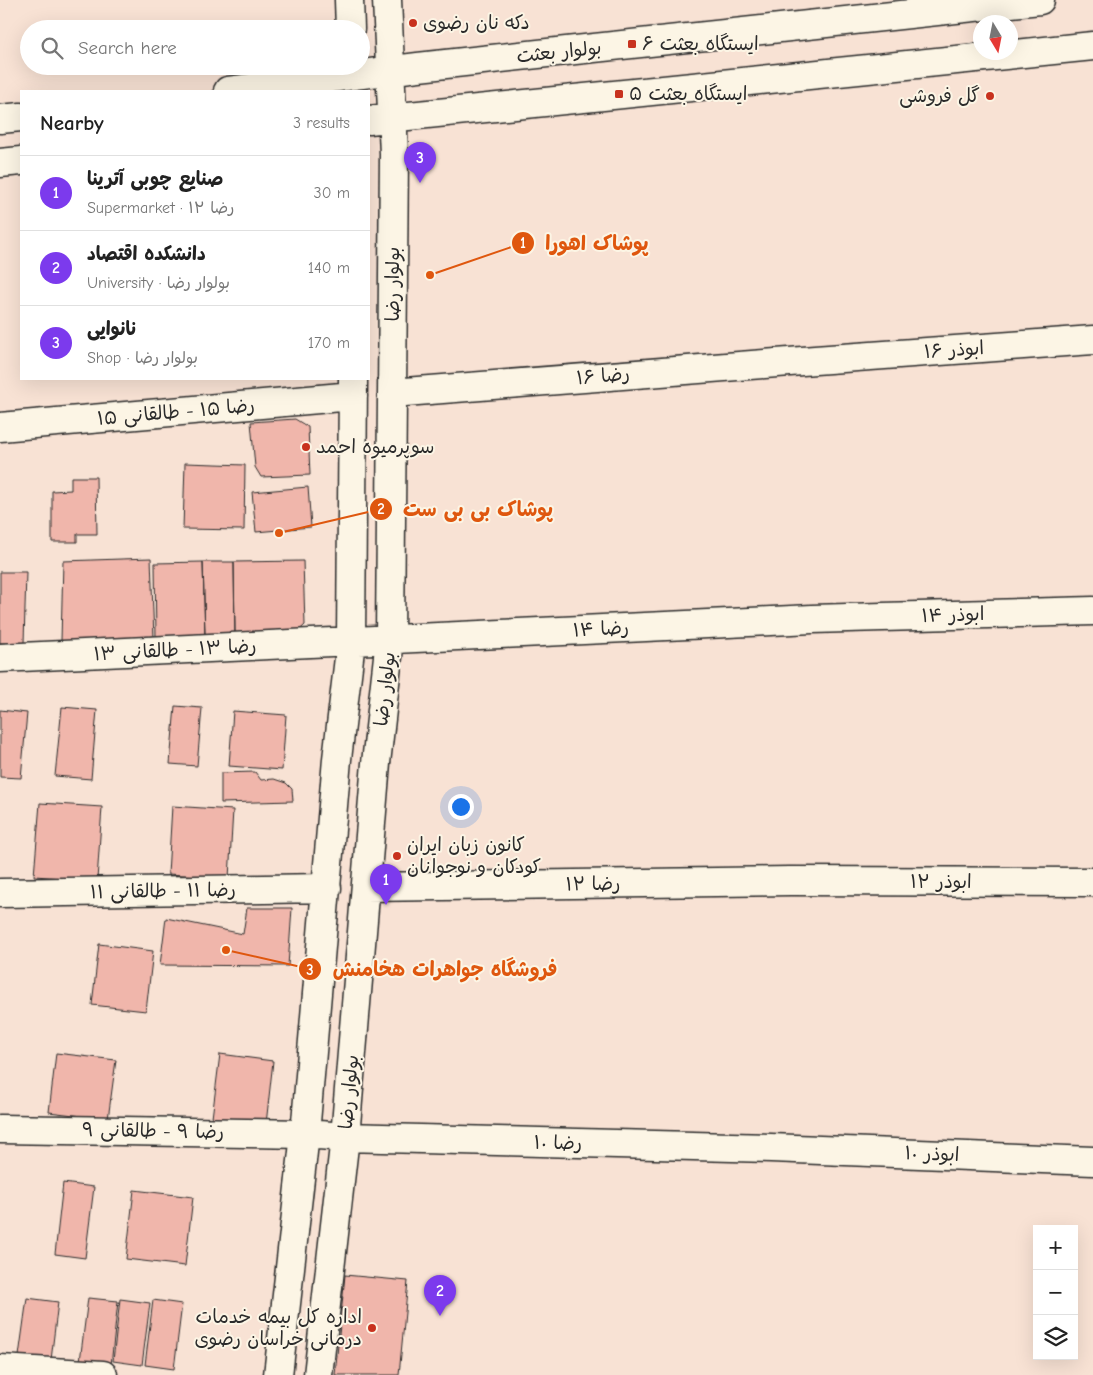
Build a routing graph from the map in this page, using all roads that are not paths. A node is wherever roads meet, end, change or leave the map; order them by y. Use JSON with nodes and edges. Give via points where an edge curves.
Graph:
{"nodes":[{"id":1,"x":349,"y":0,"type":"edge"},
{"id":2,"x":388,"y":0,"type":"edge"},
{"id":3,"x":1040,"y":0,"type":"edge"},
{"id":4,"x":350,"y":20,"type":"edge"},
{"id":5,"x":1093,"y":46,"type":"edge"},
{"id":6,"x":390,"y":71,"type":"junction"},
{"id":7,"x":368,"y":75,"type":"edge"},
{"id":8,"x":370,"y":75,"type":"edge"},
{"id":9,"x":352,"y":78,"type":"edge"},
{"id":10,"x":238,"y":90,"type":"edge"},
{"id":11,"x":20,"y":117,"type":"edge"},
{"id":12,"x":381,"y":119,"type":"edge"},
{"id":13,"x":0,"y":120,"type":"edge"},
{"id":14,"x":20,"y":161,"type":"edge"},
{"id":15,"x":0,"y":164,"type":"edge"},
{"id":16,"x":1093,"y":340,"type":"edge"},
{"id":17,"x":814,"y":360,"type":"joint"},
{"id":18,"x":353,"y":388,"type":"edge"},
{"id":19,"x":392,"y":393,"type":"junction"},
{"id":20,"x":0,"y":427,"type":"edge"},
{"id":21,"x":1093,"y":611,"type":"edge"},
{"id":22,"x":812,"y":619,"type":"joint"},
{"id":23,"x":390,"y":640,"type":"junction"},
{"id":24,"x":351,"y":641,"type":"junction"},
{"id":25,"x":0,"y":658,"type":"edge"},
{"id":26,"x":790,"y":881,"type":"joint"},
{"id":27,"x":1093,"y":882,"type":"edge"},
{"id":28,"x":366,"y":887,"type":"junction"},
{"id":29,"x":327,"y":888,"type":"junction"},
{"id":30,"x":0,"y":893,"type":"edge"},
{"id":31,"x":0,"y":1129,"type":"edge"},
{"id":32,"x":305,"y":1134,"type":"junction"},
{"id":33,"x":345,"y":1137,"type":"junction"},
{"id":34,"x":771,"y":1148,"type":"joint"},
{"id":35,"x":1093,"y":1161,"type":"edge"},
{"id":36,"x":0,"y":1369,"type":"edge"},
{"id":37,"x":103,"y":1375,"type":"edge"},
{"id":38,"x":278,"y":1375,"type":"edge"},
{"id":39,"x":318,"y":1375,"type":"edge"}],
"edges":[{"from":1,"to":4,"type":"street"},
{"from":2,"to":6,"type":"street","name":"بولوار رضا"},
{"from":3,"to":6,"type":"street","name":"بولوار بعثت"},
{"from":5,"to":12,"type":"street"},
{"from":6,"to":8,"type":"street","name":"بولوار بعثت"},
{"from":6,"to":12,"type":"street","name":"بولوار رضا"},
{"from":7,"to":9,"type":"street","name":"بولوار بعثت"},
{"from":9,"to":10,"type":"street","name":"بولوار بعثت"},
{"from":11,"to":13,"type":"street"},
{"from":12,"to":19,"type":"street","name":"بولوار رضا"},
{"from":14,"to":15,"type":"street"},
{"from":16,"to":17,"type":"street","name":"ابوذر ۱۶"},
{"from":17,"to":19,"type":"street","name":"رضا ۱۶"},
{"from":18,"to":20,"type":"street","name":"رضا ۱۵ - طالقانی ۱۵"},
{"from":18,"to":24,"type":"street","name":"بولوار رضا"},
{"from":19,"to":23,"type":"street","name":"بولوار رضا"},
{"from":21,"to":22,"type":"street","name":"ابوذر ۱۴"},
{"from":22,"to":23,"type":"street","name":"رضا ۱۴"},
{"from":23,"to":24,"type":"street","name":"رضا ۱۴"},
{"from":23,"to":28,"type":"street","name":"بولوار رضا"},
{"from":24,"to":25,"type":"street","name":"رضا ۱۳ - طالقانی ۱۳"},
{"from":24,"to":29,"type":"street","name":"بولوار رضا","via":[[337,759]]},
{"from":26,"to":27,"type":"street","name":"ابوذر ۱۲"},
{"from":26,"to":28,"type":"street","name":"رضا ۱۲"},
{"from":28,"to":33,"type":"street","name":"بولوار رضا"},
{"from":29,"to":30,"type":"street","name":"رضا ۱۱ - طالقانی ۱۱"},
{"from":29,"to":32,"type":"street","name":"بولوار رضا"},
{"from":31,"to":32,"type":"street","name":"رضا ۹ - طالقانی ۹"},
{"from":32,"to":33,"type":"street","name":"رضا ۹ - طالقانی ۹"},
{"from":32,"to":38,"type":"street","name":"بولوار رضا"},
{"from":33,"to":34,"type":"street","name":"رضا ۱۰"},
{"from":33,"to":39,"type":"street","name":"بولوار رضا"},
{"from":34,"to":35,"type":"street","name":"ابوذر ۱۰"},
{"from":36,"to":37,"type":"street"}]}
